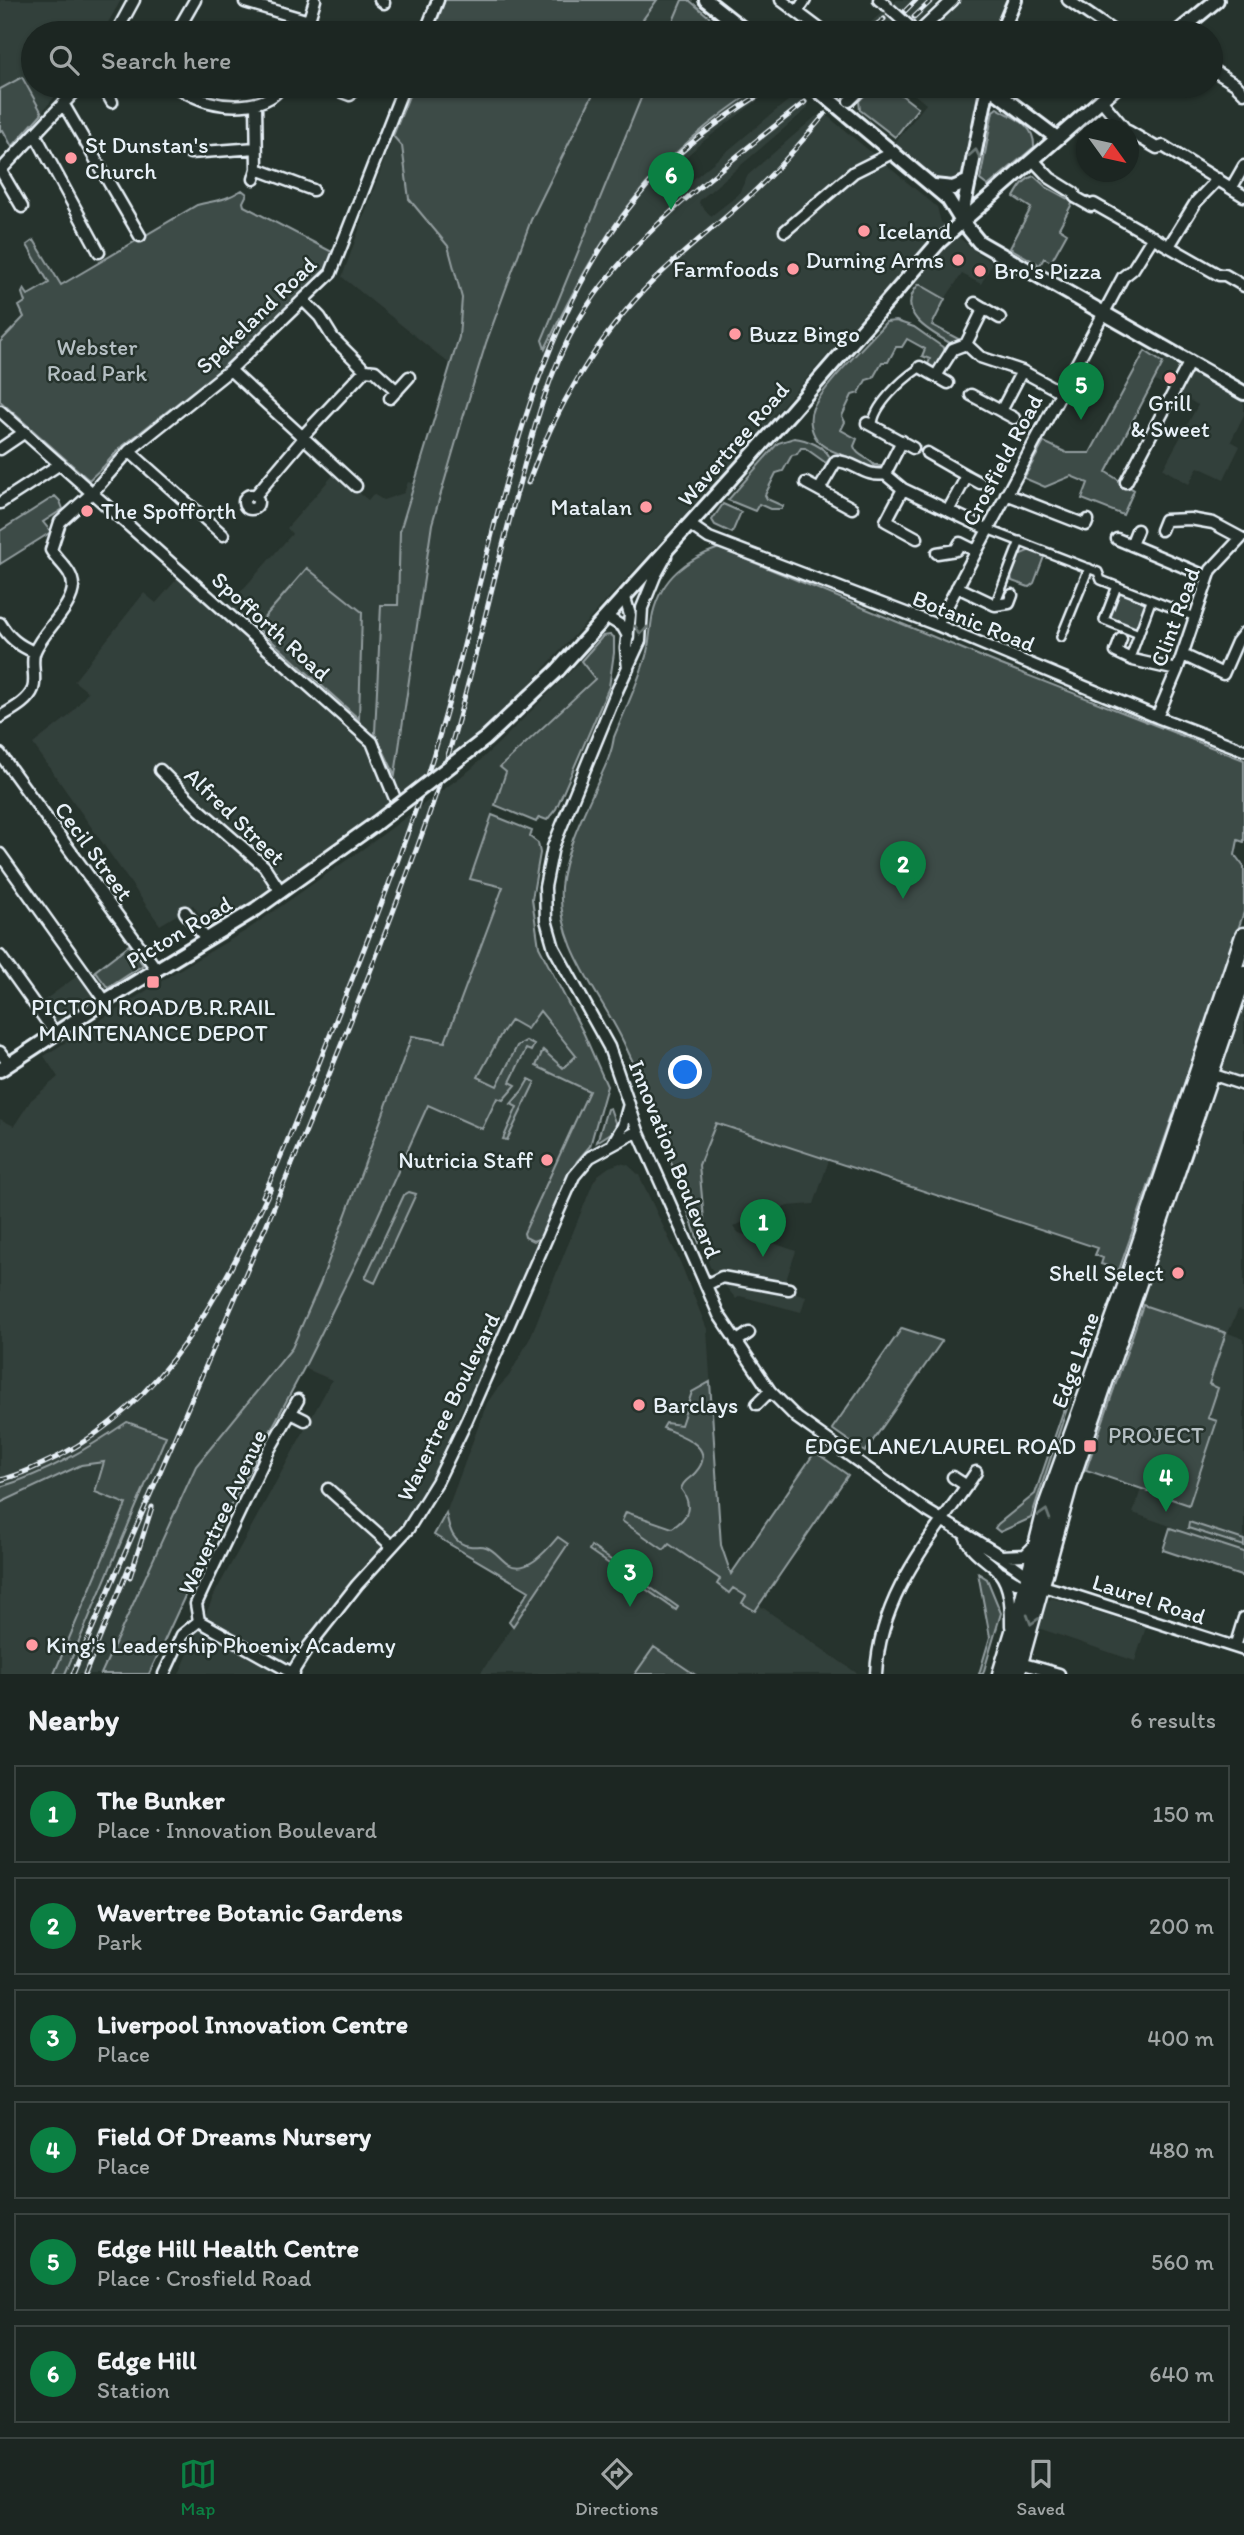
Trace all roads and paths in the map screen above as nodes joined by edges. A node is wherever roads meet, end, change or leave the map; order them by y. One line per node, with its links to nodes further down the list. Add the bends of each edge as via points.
1 (134, 0): 15 (street)
2 (195, 0): 16 (street)
3 (315, 0): 17 (street)
4 (438, 0): 18 (street)
5 (706, 0): 19 (main road)
6 (781, 0): 14 (street)
7 (805, 0): 14 (street)
8 (953, 0): 22 (street)
9 (1015, 0): 23 (main road)
10 (1068, 0): 24 (street)
11 (1217, 0): 25 (main road)
12 (245, 2): 17 (street)
13 (886, 5): 21 (street, bridge)
14 (797, 12): 20 (street)
15 (123, 21)
16 (183, 21)
17 (309, 21)
18 (430, 21)
19 (733, 21)
20 (809, 21)
21 (903, 21)
22 (928, 21)
23 (1006, 21)
24 (1099, 21)
25 (1192, 21)
26 (1223, 76): 27 (street)
27 (1244, 93)
28 (69, 98): 42 (street)
29 (110, 98): 40 (street)
30 (200, 98): 41 (street, via 211,103)
31 (271, 98): 41 (street)
32 (399, 98): 69 (street, Spekeland Road, via 336,264)
33 (828, 98): 48 (main road)
34 (852, 98): 39 (street)
35 (986, 98): 56 (main road, one-way to 35)
36 (1004, 98): 46 (main road)
37 (1103, 98): 38 (main road, Wavertree Road)
38 (1101, 100): 43 (street); 46 (main road, Wavertree Road)
39 (849, 101)
40 (112, 102)
41 (256, 103): 47 (street)
42 (64, 104): 44 (street); 64 (street)
43 (1118, 119)
44 (35, 134): 53 (street); 67 (street)
45 (1139, 137): 54 (street)
46 (1057, 138): 50 (main road, Wavertree Road)
47 (256, 148): 49 (street); 52 (street)
48 (894, 152): 57 (main road); 63 (street, via 854,172)
49 (190, 153)
50 (1033, 160): 62 (main road, Wavertree Road); 65 (street, via 1076,197)
51 (1244, 166): 58 (street)
52 (257, 169): 55 (street); 59 (street)
53 (0, 171): 61 (street)
54 (1218, 179): 58 (street); 66 (street, via 1196,202)
55 (254, 180)
56 (970, 181): 57 (main road, via 953,188); 62 (main road)
57 (934, 186): 62 (main road)
58 (1231, 187): 60 (street)
59 (313, 190)
60 (1244, 196)
61 (22, 207)
62 (961, 220): 70 (main road, via 979,242); 113 (main road, Wavertree Road)
63 (785, 231)
64 (140, 236)
65 (1153, 237): 66 (street); 70 (street, Crosfield Road)
66 (1169, 246): 68 (street)
67 (99, 252)
68 (1244, 286)
69 (303, 300): 75 (street, Spekeland Road); 76 (street)
70 (1103, 313): 73 (main road); 81 (street, Crosfield Road)
71 (1000, 318): 72 (street, via 979,306)
72 (966, 344): 77 (street, via 980,357); 78 (street, via 955,348)
73 (1190, 361): 82 (main road); 98 (street)
74 (920, 367): 78 (street); 87 (street, via 881,404)
75 (230, 370): 89 (street); 93 (street, Spekeland Road)
76 (365, 370): 79 (street, via 374,371 393,395); 89 (street)
77 (1022, 370): 81 (street); 85 (street)
78 (936, 376): 80 (street)
79 (408, 377)
80 (948, 383)
81 (1061, 391): 105 (street, Crosfield Road)
82 (1244, 393)
83 (971, 395): 85 (street)
84 (0, 411): 88 (street, Spofforth Road)
85 (1001, 411): 86 (street)
86 (1014, 418)
87 (870, 425): 90 (street)
88 (24, 432): 92 (street); 95 (street, Spofforth Road)
89 (303, 438): 101 (street); 106 (street)
90 (902, 441): 91 (street); 96 (street)
91 (913, 447)
92 (0, 449)
93 (129, 451): 104 (street, Spekeland Road); 117 (street)
94 (927, 453): 97 (street)
95 (60, 464): 104 (street, Spofforth Road); 107 (street)
96 (885, 474): 102 (street, via 872,475 836,461); 103 (street)
97 (967, 476): 100 (street); 109 (street)
98 (1126, 482)
99 (806, 483): 102 (street)
100 (980, 483)
101 (356, 486)
102 (819, 489): 108 (street)
103 (904, 489): 109 (street); 112 (street)
104 (92, 493): 144 (street, Spekeland Road, via 60,522 54,536 51,550 68,570 71,596); 154 (street, Spofforth Road, via 372,742)
105 (1006, 494): 111 (street, via 1086,525); 114 (street, Crosfield Road)
106 (255, 496)
107 (0, 502)
108 (852, 508)
109 (948, 509): 114 (street)
110 (874, 515): 112 (street)
111 (1088, 520)
112 (886, 521): 118 (street)
113 (690, 525): 123 (main road, Wavertree Road); 138 (street, Botanic Road, via 709,538)
114 (987, 529): 121 (street); 124 (street, Crosfield Road)
115 (1137, 530): 122 (street)
116 (1161, 530): 119 (street, via 1165,520 1190,519 1219,525)
117 (223, 535)
118 (917, 538)
119 (1242, 538): 127 (street, Clint Road, via 1214,564)
120 (1117, 539): 122 (street)
121 (1020, 541): 126 (street); 133 (street)
122 (1130, 545): 127 (street)
123 (671, 547): 131 (main road, Wavertree Road); 134 (street, Innovation Boulevard)
124 (976, 551): 125 (street, via 960,543 956,550); 129 (street, Crosfield Road)
125 (937, 553)
126 (1089, 568): 128 (street, via 1098,572 1101,580); 142 (street)
127 (1208, 577): 136 (street, Clint Road)
128 (1117, 586): 132 (street); 140 (street, via 1104,620)
129 (957, 587): 133 (street); 138 (street, Crosfield Road)
130 (1012, 595): 133 (street, via 1009,603)
131 (625, 598): 134 (street); 135 (main road, Wavertree Road); 141 (street, Innovation Boulevard, via 630,615)
132 (1152, 601): 136 (street); 140 (street)
133 (995, 605)
134 (642, 608): 147 (street, Innovation Boulevard, one-way to 147, via 640,641)
135 (607, 617): 141 (street, via 624,627); 154 (main road, Wavertree Road, bridge, via 485,739)
136 (1195, 617): 145 (street, Clint Road)
137 (0, 623): 144 (street, via 17,645)
138 (937, 625): 150 (street, Botanic Road)
139 (1244, 633): 145 (street, via 1223,674)
140 (1139, 634): 146 (street)
141 (628, 636): 147 (street, Innovation Boulevard)
142 (1061, 637)
143 (1121, 639): 146 (street, via 1116,652)
144 (34, 652): 149 (street, via 33,688 26,699)
145 (1183, 655): 148 (street, Clint Road)
146 (1130, 658): 148 (street)
147 (628, 669): 170 (street, Innovation Boulevard, via 553,847 545,887 546,920 554,948 609,1047)
148 (1177, 670): 150 (street, Clint Road)
149 (0, 716)
150 (1157, 717): 151 (street, Botanic Road)
151 (1244, 750)
152 (0, 754): 162 (street, Cecil Street)
153 (160, 770): 157 (street, Alfred Street, via 264,866)
154 (398, 806): 155 (main road, Wavertree Road, bridge)
155 (375, 824): 157 (main road, Picton Road)
156 (0, 854): 164 (street)
157 (281, 892): 160 (main road, Picton Road)
158 (185, 912): 160 (street)
159 (1244, 936): 188 (highway, Edge Lane, one-way to 159)
160 (207, 940): 162 (main road, Picton Road)
161 (0, 956): 165 (street)
162 (157, 970): 164 (main road, Picton Road)
163 (1244, 974): 168 (highway, Edge Lane)
164 (105, 1002): 165 (main road, Picton Road)
165 (55, 1033): 167 (main road, Picton Road)
166 (0, 1052): 167 (street)
167 (4, 1067)
168 (1211, 1074): 169 (street); 192 (highway, Edge Lane)
169 (1244, 1085)
170 (629, 1103): 171 (street, Innovation Boulevard); 172 (street)
171 (638, 1131): 172 (street, Wavertree Boulevard); 173 (street, Innovation Boulevard)
172 (612, 1146): 189 (street, Wavertree Boulevard, via 590,1157 574,1176 437,1482)
173 (706, 1285): 174 (street, via 722,1277); 176 (street, Innovation Boulevard)
174 (789, 1289)
175 (749, 1333): 176 (street)
176 (736, 1342): 177 (street, Innovation Boulevard)
177 (770, 1391): 179 (street); 186 (street, Innovation Boulevard, via 825,1439)
178 (298, 1400): 180 (street, Wavertree Avenue)
179 (757, 1404)
180 (291, 1413): 181 (street); 194 (street, Wavertree Avenue, via 196,1604)
181 (305, 1420)
182 (976, 1472): 184 (street)
183 (953, 1477): 184 (street)
184 (967, 1486): 186 (street)
185 (328, 1489): 189 (street)
186 (945, 1517): 187 (street, Innovation Boulevard); 200 (street, via 894,1595)
187 (965, 1535): 190 (street, Innovation Boulevard); 191 (street, via 968,1545)
188 (1037, 1542): 190 (street, via 1025,1555); 192 (highway, Edge Lane)
189 (392, 1546): 198 (street, Wavertree Boulevard, via 357,1584)
190 (1001, 1556): 192 (street, Innovation Boulevard)
191 (1000, 1573): 192 (street); 195 (street, Edge Lane, via 1009,1595)
192 (1033, 1584): 195 (highway, Edge Lane); 196 (street, Laurel Road); 197 (highway, Edge Lane, one-way to 197)
193 (1244, 1618): 196 (street)
194 (199, 1621): 198 (street); 199 (street, Wavertree Avenue, via 182,1635)
195 (1011, 1643): 201 (highway, Edge Lane)
196 (1239, 1648)
197 (1018, 1669): 202 (street)
198 (293, 1673)
199 (164, 1674)
200 (876, 1674)
201 (1001, 1674)
202 (1059, 1674)

